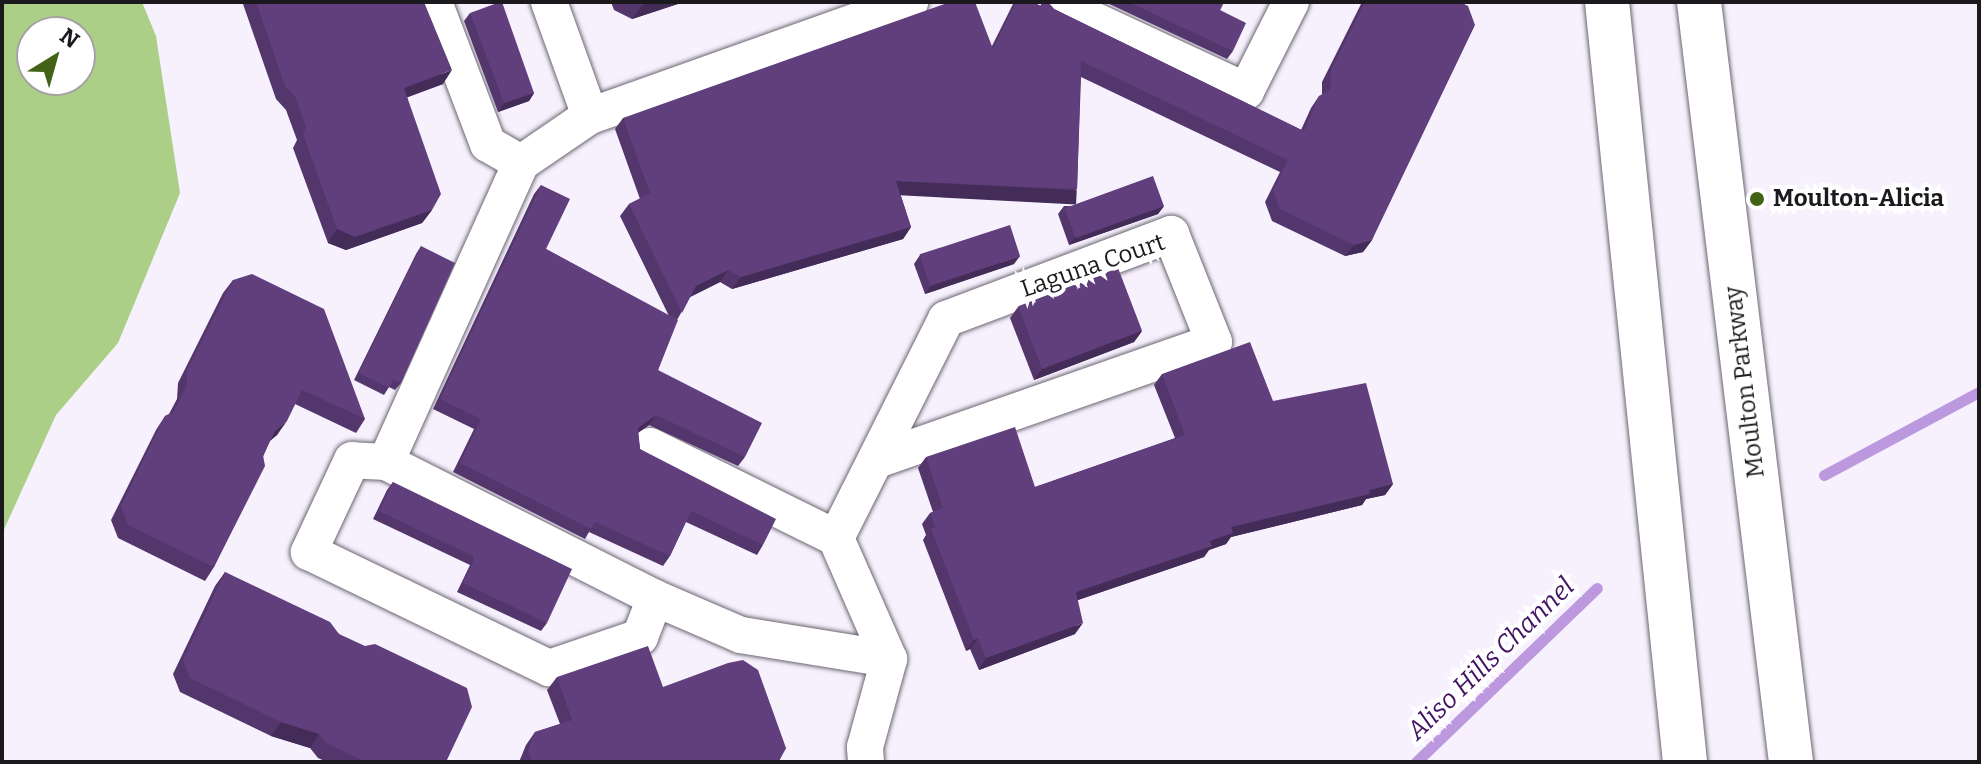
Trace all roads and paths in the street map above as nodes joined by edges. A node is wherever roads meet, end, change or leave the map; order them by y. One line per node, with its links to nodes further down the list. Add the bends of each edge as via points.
1 (434, 2): 9 (street, via 488,144)
2 (549, 2): 8 (street)
3 (910, 2): 8 (street)
4 (1055, 2): 5 (street, via 1246,91)
5 (1291, 2)
6 (1607, 2): 17 (main road)
7 (1699, 2): 18 (main road, Moulton Parkway)
8 (590, 116): 9 (street)
9 (521, 163): 12 (street)
10 (650, 446): 13 (street)
11 (877, 460): 11 (street, Laguna Court, via 1214,342 1171,234 946,319); 13 (street, Laguna Court)
12 (386, 462): 14 (street); 14 (street, via 352,460 309,552 549,668 640,637)
13 (836, 538): 15 (street)
14 (655, 598): 15 (street, via 741,635)
15 (889, 659): 16 (street, via 865,747)
16 (866, 762)
17 (1685, 762)
18 (1791, 762)

